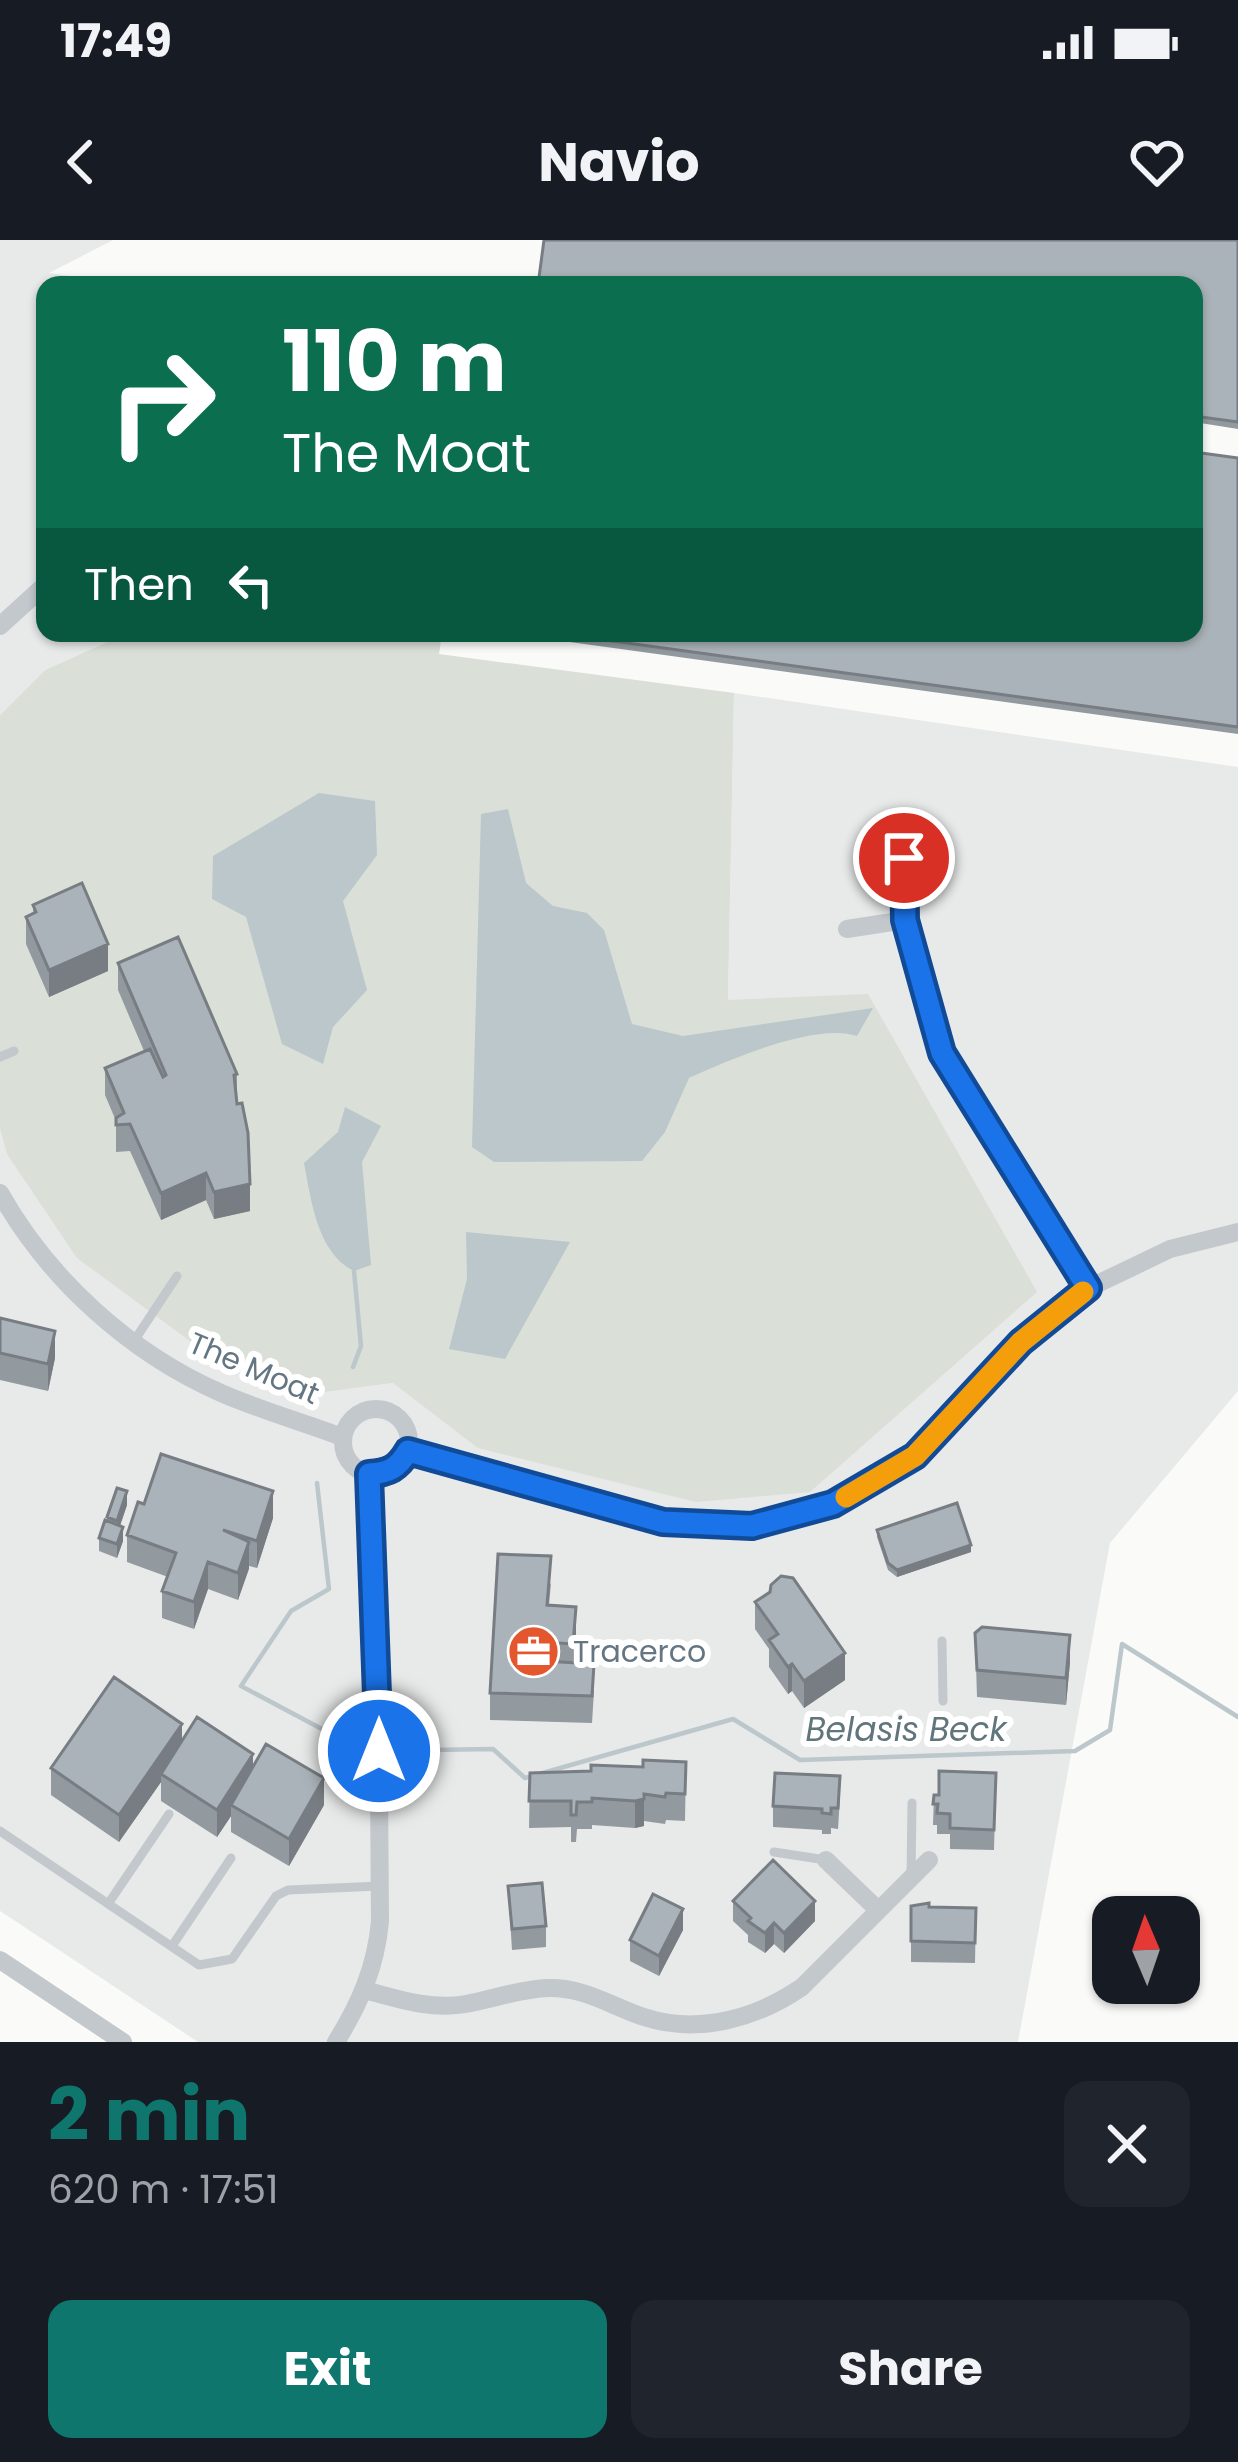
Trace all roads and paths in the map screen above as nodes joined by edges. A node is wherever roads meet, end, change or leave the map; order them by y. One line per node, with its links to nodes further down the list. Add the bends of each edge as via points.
1 (36, 593): 2 (street)
2 (0, 626)
3 (904, 858): 4 (street)
4 (905, 920): 5 (street); 11 (street, via 942,1053)
5 (847, 929)
6 (14, 1052): 7 (lane)
7 (0, 1057)
8 (0, 1193): 12 (street, The Moat, via 66,1282)
9 (1238, 1232): 11 (street, via 1170,1250)
10 (177, 1276): 12 (lane)
11 (1088, 1288): 14 (street, via 1021,1342 915,1456 833,1504 752,1526 663,1522)
12 (134, 1341): 13 (street, The Moat, via 221,1393)
13 (342, 1437): 14 (street, The Moat, via 364,1410 383,1408 399,1417); 15 (street, The Moat, via 344,1454)
14 (408, 1451): 15 (street, via 386,1474)
15 (369, 1474): 26 (street)
16 (942, 1641): 17 (lane)
17 (943, 1701)
18 (912, 1803): 25 (lane)
19 (169, 1814): 27 (lane)
20 (0, 1831): 27 (lane)
21 (774, 1852): 23 (lane)
22 (231, 1858): 29 (lane)
23 (826, 1860): 28 (street)
24 (928, 1860): 25 (street)
25 (911, 1877): 28 (street)
26 (380, 1886): 29 (lane, via 287,1890 232,1959 199,1965); 31 (street, via 377,1952)
27 (108, 1904): 29 (lane)
28 (877, 1909): 31 (street, via 802,1987 758,2012 710,2024 644,2017 573,1989 432,2006)
29 (172, 1946)
30 (0, 1960): 32 (street)
31 (365, 1990): 33 (street)
32 (122, 2042)
33 (336, 2042)

